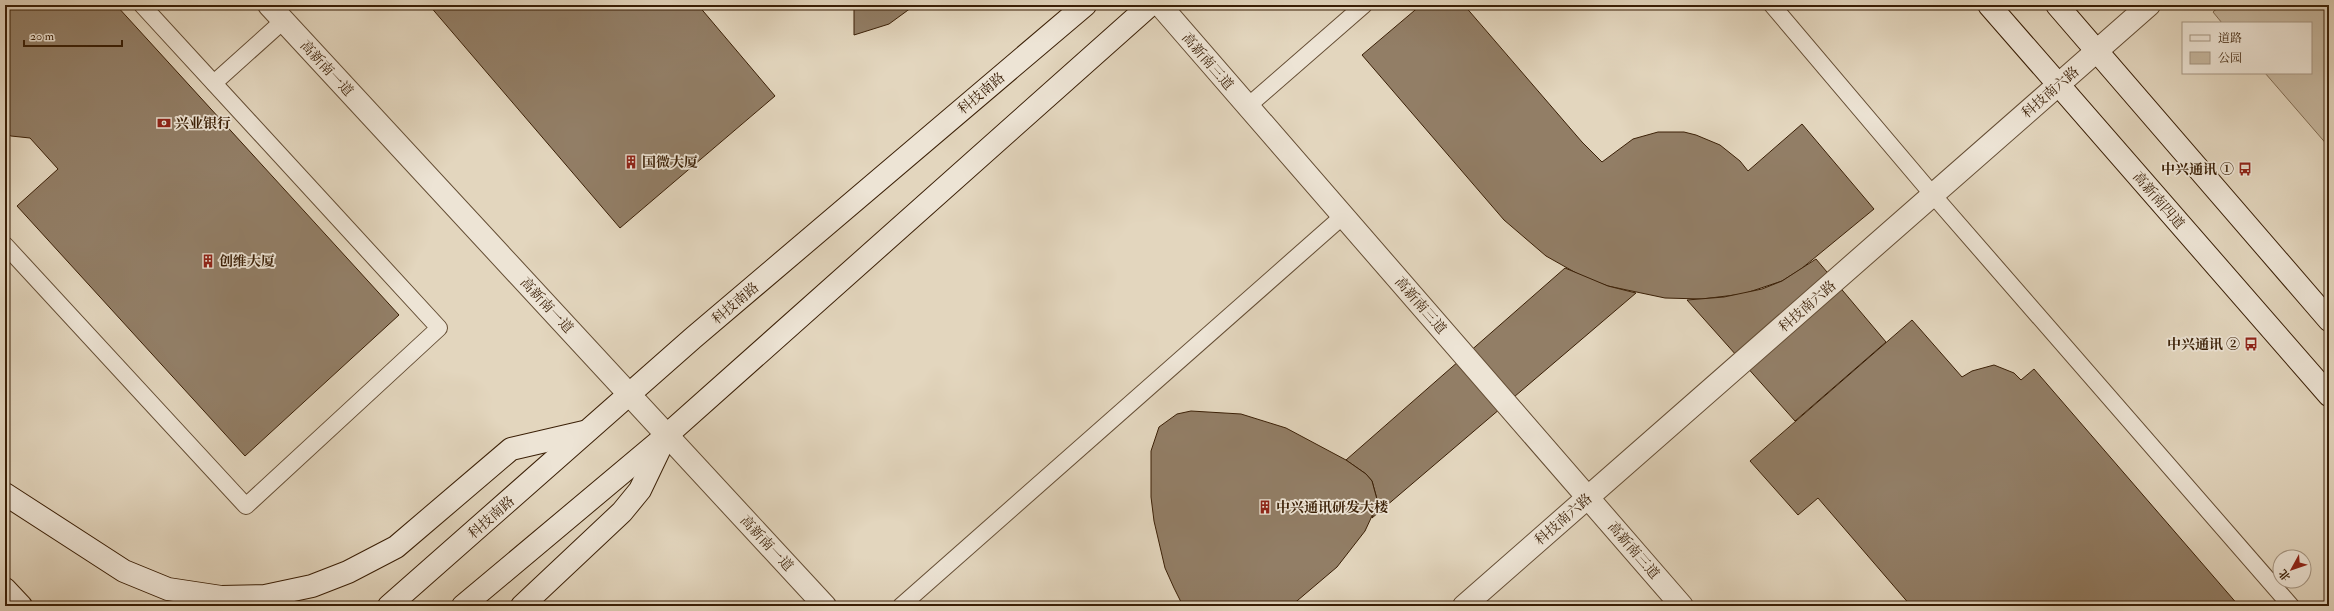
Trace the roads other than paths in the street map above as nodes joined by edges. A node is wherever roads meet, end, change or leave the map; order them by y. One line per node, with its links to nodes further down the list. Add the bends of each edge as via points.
1 (142, 5): 13 (lane)
2 (269, 5): 11 (main road, 高新南一道)
3 (1084, 5): 20 (main road, 科技南路)
4 (1150, 5): 23 (main road)
5 (1160, 5): 15 (main road, 高新南三道)
6 (1364, 5): 15 (lane)
7 (1772, 5): 16 (lane)
8 (1988, 5): 14 (main road, 高新南四道)
9 (2057, 5): 12 (main road)
10 (2149, 5): 12 (main road, 科技南六路)
11 (283, 21): 13 (lane); 20 (main road, 高新南一道)
12 (2097, 51): 14 (main road, 科技南六路); 19 (main road)
13 (214, 83): 18 (lane, via 439,328 246,506)
14 (2058, 85): 16 (main road, 科技南六路); 21 (main road, 高新南四道)
15 (1248, 106): 17 (main road, 高新南三道)
16 (1933, 195): 25 (main road, 科技南六路); 35 (lane)
17 (1343, 216): 25 (main road, 高新南三道); 32 (lane)
18 (5, 245)
19 (2329, 320)
20 (630, 394): 22 (main road, 科技南路); 23 (main road, 高新南一道)
21 (2329, 395)
22 (588, 432): 24 (main road, via 511,449 396,547 348,572 312,586 265,596 221,597 168,588 124,571 58,531); 28 (main road, 科技南路)
23 (667, 435): 29 (main road); 30 (main road, via 640,490 622,512); 31 (main road, 高新南一道)
24 (5, 494)
25 (1588, 498): 33 (main road, 科技南六路); 34 (main road, 高新南三道)
26 (5, 589): 27 (main road)
27 (21, 606)
28 (389, 606)
29 (463, 606)
30 (522, 606)
31 (826, 606)
32 (901, 606)
33 (1464, 606)
34 (1682, 606)
35 (2291, 606)

